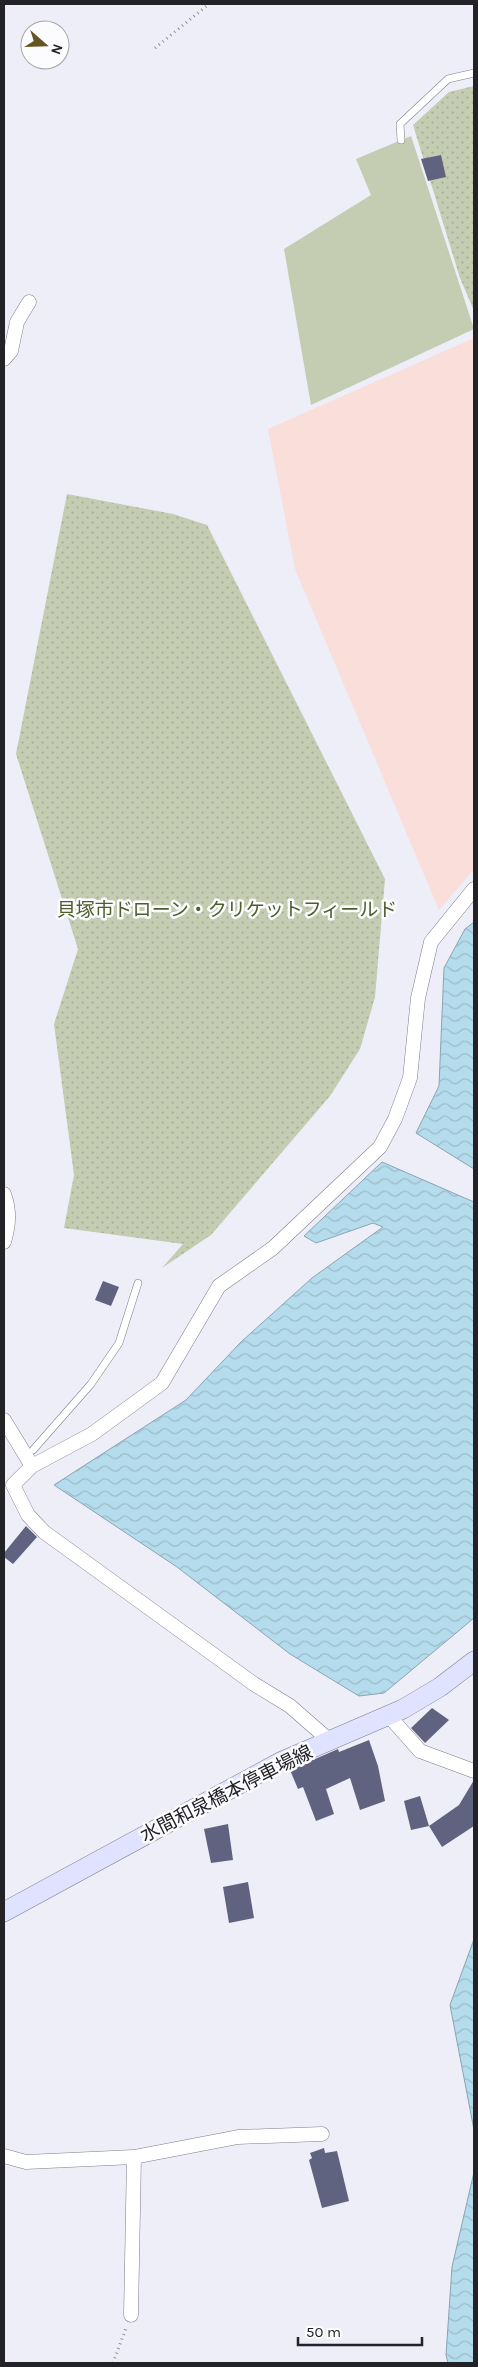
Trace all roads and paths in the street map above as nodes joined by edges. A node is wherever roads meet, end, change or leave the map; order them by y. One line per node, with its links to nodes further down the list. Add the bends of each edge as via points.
1 (209, 4): 2 (path)
2 (155, 48)
3 (474, 73): 4 (lane, via 448,79 400,124)
4 (401, 140)
5 (30, 302): 6 (street, via 17,322 10,350)
6 (4, 358)
7 (474, 889): 13 (street, via 431,942 418,998 410,1078 395,1119 380,1147 273,1248 220,1286 162,1383 92,1434)
8 (4, 1194): 9 (street, via 8,1206)
9 (4, 1242)
10 (138, 1282): 12 (lane, via 119,1343 91,1384)
11 (4, 1420): 13 (street)
12 (33, 1450)
13 (32, 1466): 16 (street, via 12,1485 28,1515 44,1532 254,1684 290,1706)
14 (474, 1661): 15 (main road, 水間和泉橋本停車場線, via 420,1700)
15 (389, 1716): 16 (main road, 水間和泉橋本停車場線); 17 (street, via 420,1750)
16 (330, 1741): 18 (main road, 水間和泉橋本停車場線, via 280,1762)
17 (474, 1771)
18 (4, 1912)
19 (322, 2134): 21 (street, via 238,2138)
20 (4, 2156): 21 (street, via 26,2162)
21 (134, 2156): 22 (street)
22 (131, 2315): 23 (path)
23 (113, 2363)

